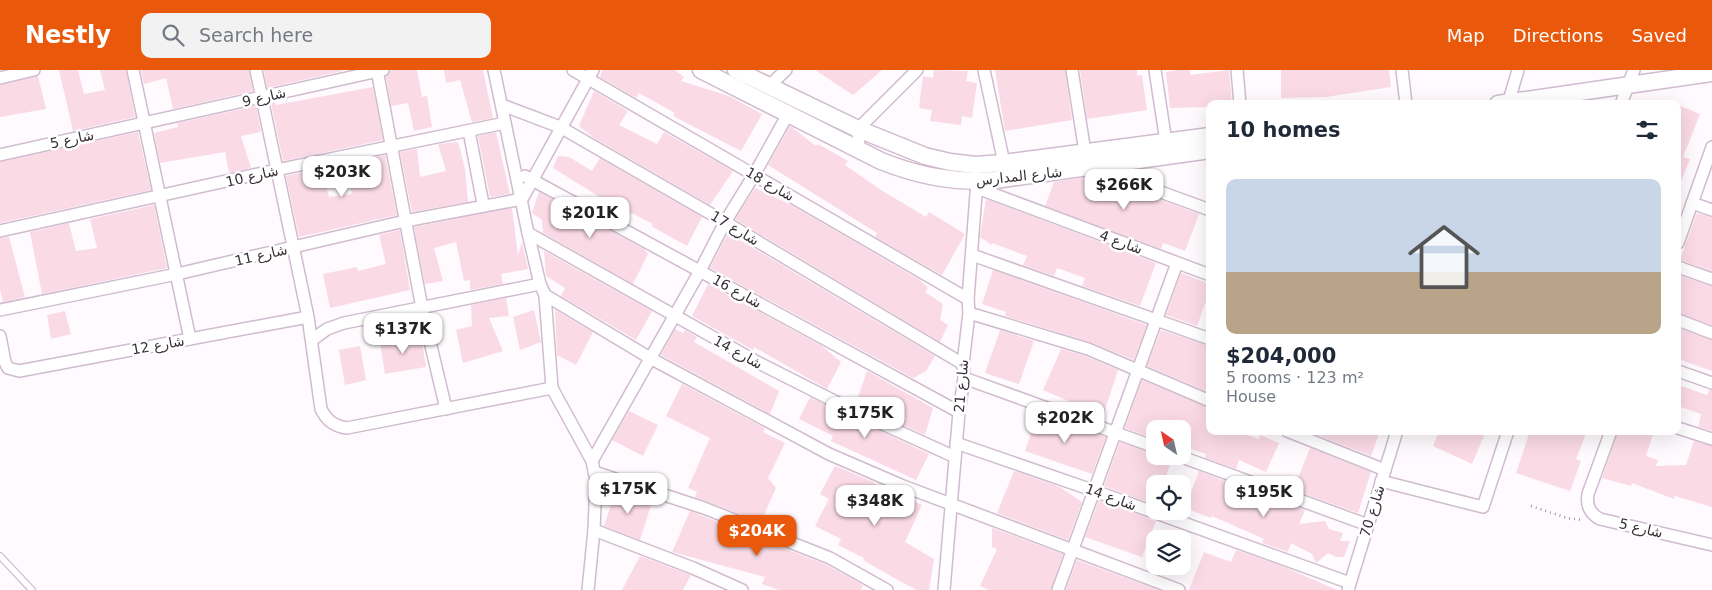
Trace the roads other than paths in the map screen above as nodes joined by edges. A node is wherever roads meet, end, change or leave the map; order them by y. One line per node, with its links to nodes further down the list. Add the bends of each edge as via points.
1 (34, 70): 20 (street)
2 (133, 70): 31 (street)
3 (256, 70): 22 (street)
4 (379, 70): 22 (street, شارع 9); 38 (street)
5 (494, 70): 28 (street)
6 (573, 70): 18 (street, شارع 18)
7 (701, 70): 29 (street, شارع المدارس)
8 (736, 70): 21 (street, شارع المدارس)
9 (786, 70): 21 (street)
10 (917, 70): 33 (street)
11 (984, 70): 43 (street)
12 (1072, 70): 42 (street)
13 (1155, 70): 36 (street)
14 (1237, 70): 23 (street)
15 (1402, 70): 24 (street)
16 (1518, 70): 25 (street)
17 (1712, 73): 19 (street)
18 (590, 74): 32 (street); 46 (street, شارع 18)
19 (1631, 77): 26 (street); 27 (street)
20 (0, 78)
21 (770, 85): 33 (street, شارع المدارس)
22 (262, 98): 31 (street, شارع 9); 44 (street)
23 (1240, 100)
24 (1406, 100)
25 (1506, 100)
26 (1520, 100)
27 (1622, 100)
28 (502, 104): 30 (street); 32 (street, شارع 17)
29 (788, 114): 39 (street, شارع المدارس); 46 (street)
30 (505, 123): 34 (street, شارع 10); 45 (street)
31 (145, 124): 41 (street, شارع 5); 49 (street)
32 (560, 127): 47 (street); 56 (street, شارع 17)
33 (858, 129): 39 (street); 43 (street, شارع المدارس, via 917,154 950,162 975,165)
34 (469, 131): 38 (street, شارع 10); 52 (street)
35 (1206, 137): 36 (street, شارع المدارس)
36 (1166, 142): 42 (street, شارع المدارس)
37 (1712, 147): 51 (street)
38 (392, 148): 44 (street, شارع 10); 55 (street)
39 (859, 150): 48 (street, شارع المدارس, via 908,172)
40 (1206, 150): 42 (street, شارع المدارس)
41 (0, 155)
42 (1088, 160): 43 (street, شارع المدارس); 48 (street, شارع المدارس); 53 (street)
43 (1004, 163)
44 (276, 170): 49 (street, شارع 10); 60 (street)
45 (515, 170): 47 (street, شارع 16); 50 (street)
46 (754, 175): 56 (street); 70 (street, شارع 18)
47 (532, 179): 50 (street); 64 (street, شارع 16)
48 (977, 185): 61 (street, شارع 21); 62 (street, شارع 4)
49 (161, 196): 57 (street, شارع 10); 65 (street)
50 (522, 198): 52 (street, شارع 11); 58 (street)
51 (1692, 203): 54 (street); 59 (street)
52 (483, 204): 55 (street, شارع 11)
53 (1206, 208)
54 (1712, 210)
55 (405, 221): 60 (street, شارع 11); 71 (street)
56 (725, 222): 64 (street); 84 (street, شارع 17)
57 (0, 231)
58 (528, 233): 68 (street); 74 (street, شارع 14)
59 (1681, 234)
60 (294, 247): 65 (street, شارع 11); 75 (street)
61 (972, 255): 70 (street, شارع 21); 76 (street)
62 (1177, 263): 66 (street, شارع 4); 76 (street)
63 (1681, 268): 67 (street)
64 (700, 271): 74 (street); 92 (street, شارع 16)
65 (177, 274): 72 (street, شارع 11); 81 (street)
66 (1206, 274)
67 (1712, 279)
68 (540, 284): 69 (street); 71 (street)
69 (545, 295): 83 (street); 89 (street)
70 (968, 299): 73 (street, شارع 21)
71 (422, 308): 82 (street, via 344,324 327,329); 91 (street)
72 (0, 310)
73 (969, 313): 84 (street, شارع 21); 85 (street, via 1088,349)
74 (674, 315): 83 (street); 102 (street, شارع 14, via 767,368)
75 (308, 317): 81 (street, شارع 12); 82 (street)
76 (1156, 320): 80 (street); 85 (street)
77 (1681, 321): 78 (street)
78 (1712, 332)
79 (0, 336): 81 (street, شارع 12, via 8,368 19,371)
80 (1206, 338)
81 (190, 339)
82 (312, 340): 91 (street, via 322,410 331,423 347,428)
83 (650, 358): 104 (street); 107 (street, via 829,454)
84 (963, 364): 87 (street, شارع 21)
85 (1136, 371): 90 (street); 94 (street)
86 (1681, 372): 88 (street)
87 (964, 378): 92 (street, شارع 21); 94 (street)
88 (1712, 383)
89 (552, 388): 91 (street); 104 (street)
90 (1206, 400)
91 (446, 409)
92 (959, 412): 100 (street, شارع 21)
93 (1681, 429): 99 (street)
94 (1114, 433): 101 (street); 106 (street)
95 (1296, 435): 105 (street)
96 (1396, 435): 105 (street, شارع 70)
97 (1507, 435): 105 (street, via 1483,507)
98 (1610, 435): 110 (street, شارع 5, via 1588,494 1587,504 1596,517)
99 (1712, 439)
100 (956, 443): 102 (street, شارع 21); 106 (street, شارع 14)
101 (1146, 445)
102 (955, 458): 107 (street, شارع 21)
103 (1191, 460): 108 (street)
104 (593, 467): 109 (street, via 596,480); 117 (street, via 830,558)
105 (1383, 476): 108 (street, شارع 70)
106 (1096, 491): 111 (street); 113 (street, شارع 14)
107 (951, 504): 111 (street); 118 (street, شارع 21)
108 (1368, 525): 113 (street, شارع 70)
109 (594, 530): 115 (street); 116 (street)
110 (1712, 545)
111 (1072, 551): 119 (street); 120 (street)
112 (0, 556): 114 (lane)
113 (1349, 587)
114 (32, 590)
115 (588, 590)
116 (742, 590)
117 (887, 590)
118 (944, 590)
119 (1058, 590)
120 (1179, 590)

